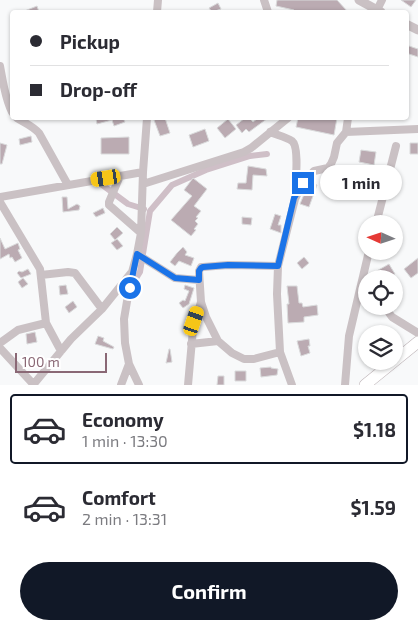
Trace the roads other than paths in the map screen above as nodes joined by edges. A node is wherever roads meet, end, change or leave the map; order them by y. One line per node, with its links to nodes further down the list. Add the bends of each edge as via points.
1 (359, 0): 2 (street)
2 (375, 10)
3 (0, 66): 4 (street)
4 (10, 105)
5 (21, 120): 10 (street)
6 (34, 120): 10 (street)
7 (147, 120): 15 (street)
8 (285, 120): 12 (street)
9 (348, 120): 13 (street)
10 (33, 126): 18 (street)
11 (418, 129): 13 (street)
12 (270, 132): 17 (street, via 244,152); 20 (street, via 292,141 296,146)
13 (346, 132): 20 (street, via 337,143 328,168 314,172)
14 (396, 146): 22 (street)
15 (143, 172): 16 (street); 17 (street)
16 (120, 176): 18 (street); 23 (street, via 109,205)
17 (143, 184): 23 (street)
18 (68, 185): 19 (street)
19 (0, 197)
20 (294, 198): 25 (street)
21 (0, 202): 27 (street)
22 (378, 215)
23 (141, 233): 24 (street)
24 (137, 254): 26 (street); 28 (street, via 175,278)
25 (278, 266): 28 (street, via 203,267 199,271); 41 (street, via 276,294)
26 (132, 272): 31 (street); 42 (street, via 124,319)
27 (41, 275): 31 (street, via 75,273); 33 (street)
28 (199, 280): 30 (street)
29 (358, 300): 48 (street, via 349,336)
30 (201, 302): 35 (street); 38 (street)
31 (102, 309): 40 (street)
32 (391, 315): 34 (street)
33 (46, 323): 37 (street, via 18,330); 40 (street)
34 (418, 333)
35 (218, 340): 38 (street); 41 (street, via 244,359)
36 (418, 342): 49 (main road)
37 (0, 343)
38 (190, 344): 46 (street)
39 (0, 348): 43 (street)
40 (61, 351): 43 (street)
41 (280, 352): 47 (street)
42 (129, 364): 44 (street); 45 (street)
43 (33, 385)
44 (121, 385)
45 (139, 385)
46 (188, 385)
47 (292, 385)
48 (345, 385)
49 (365, 385)

